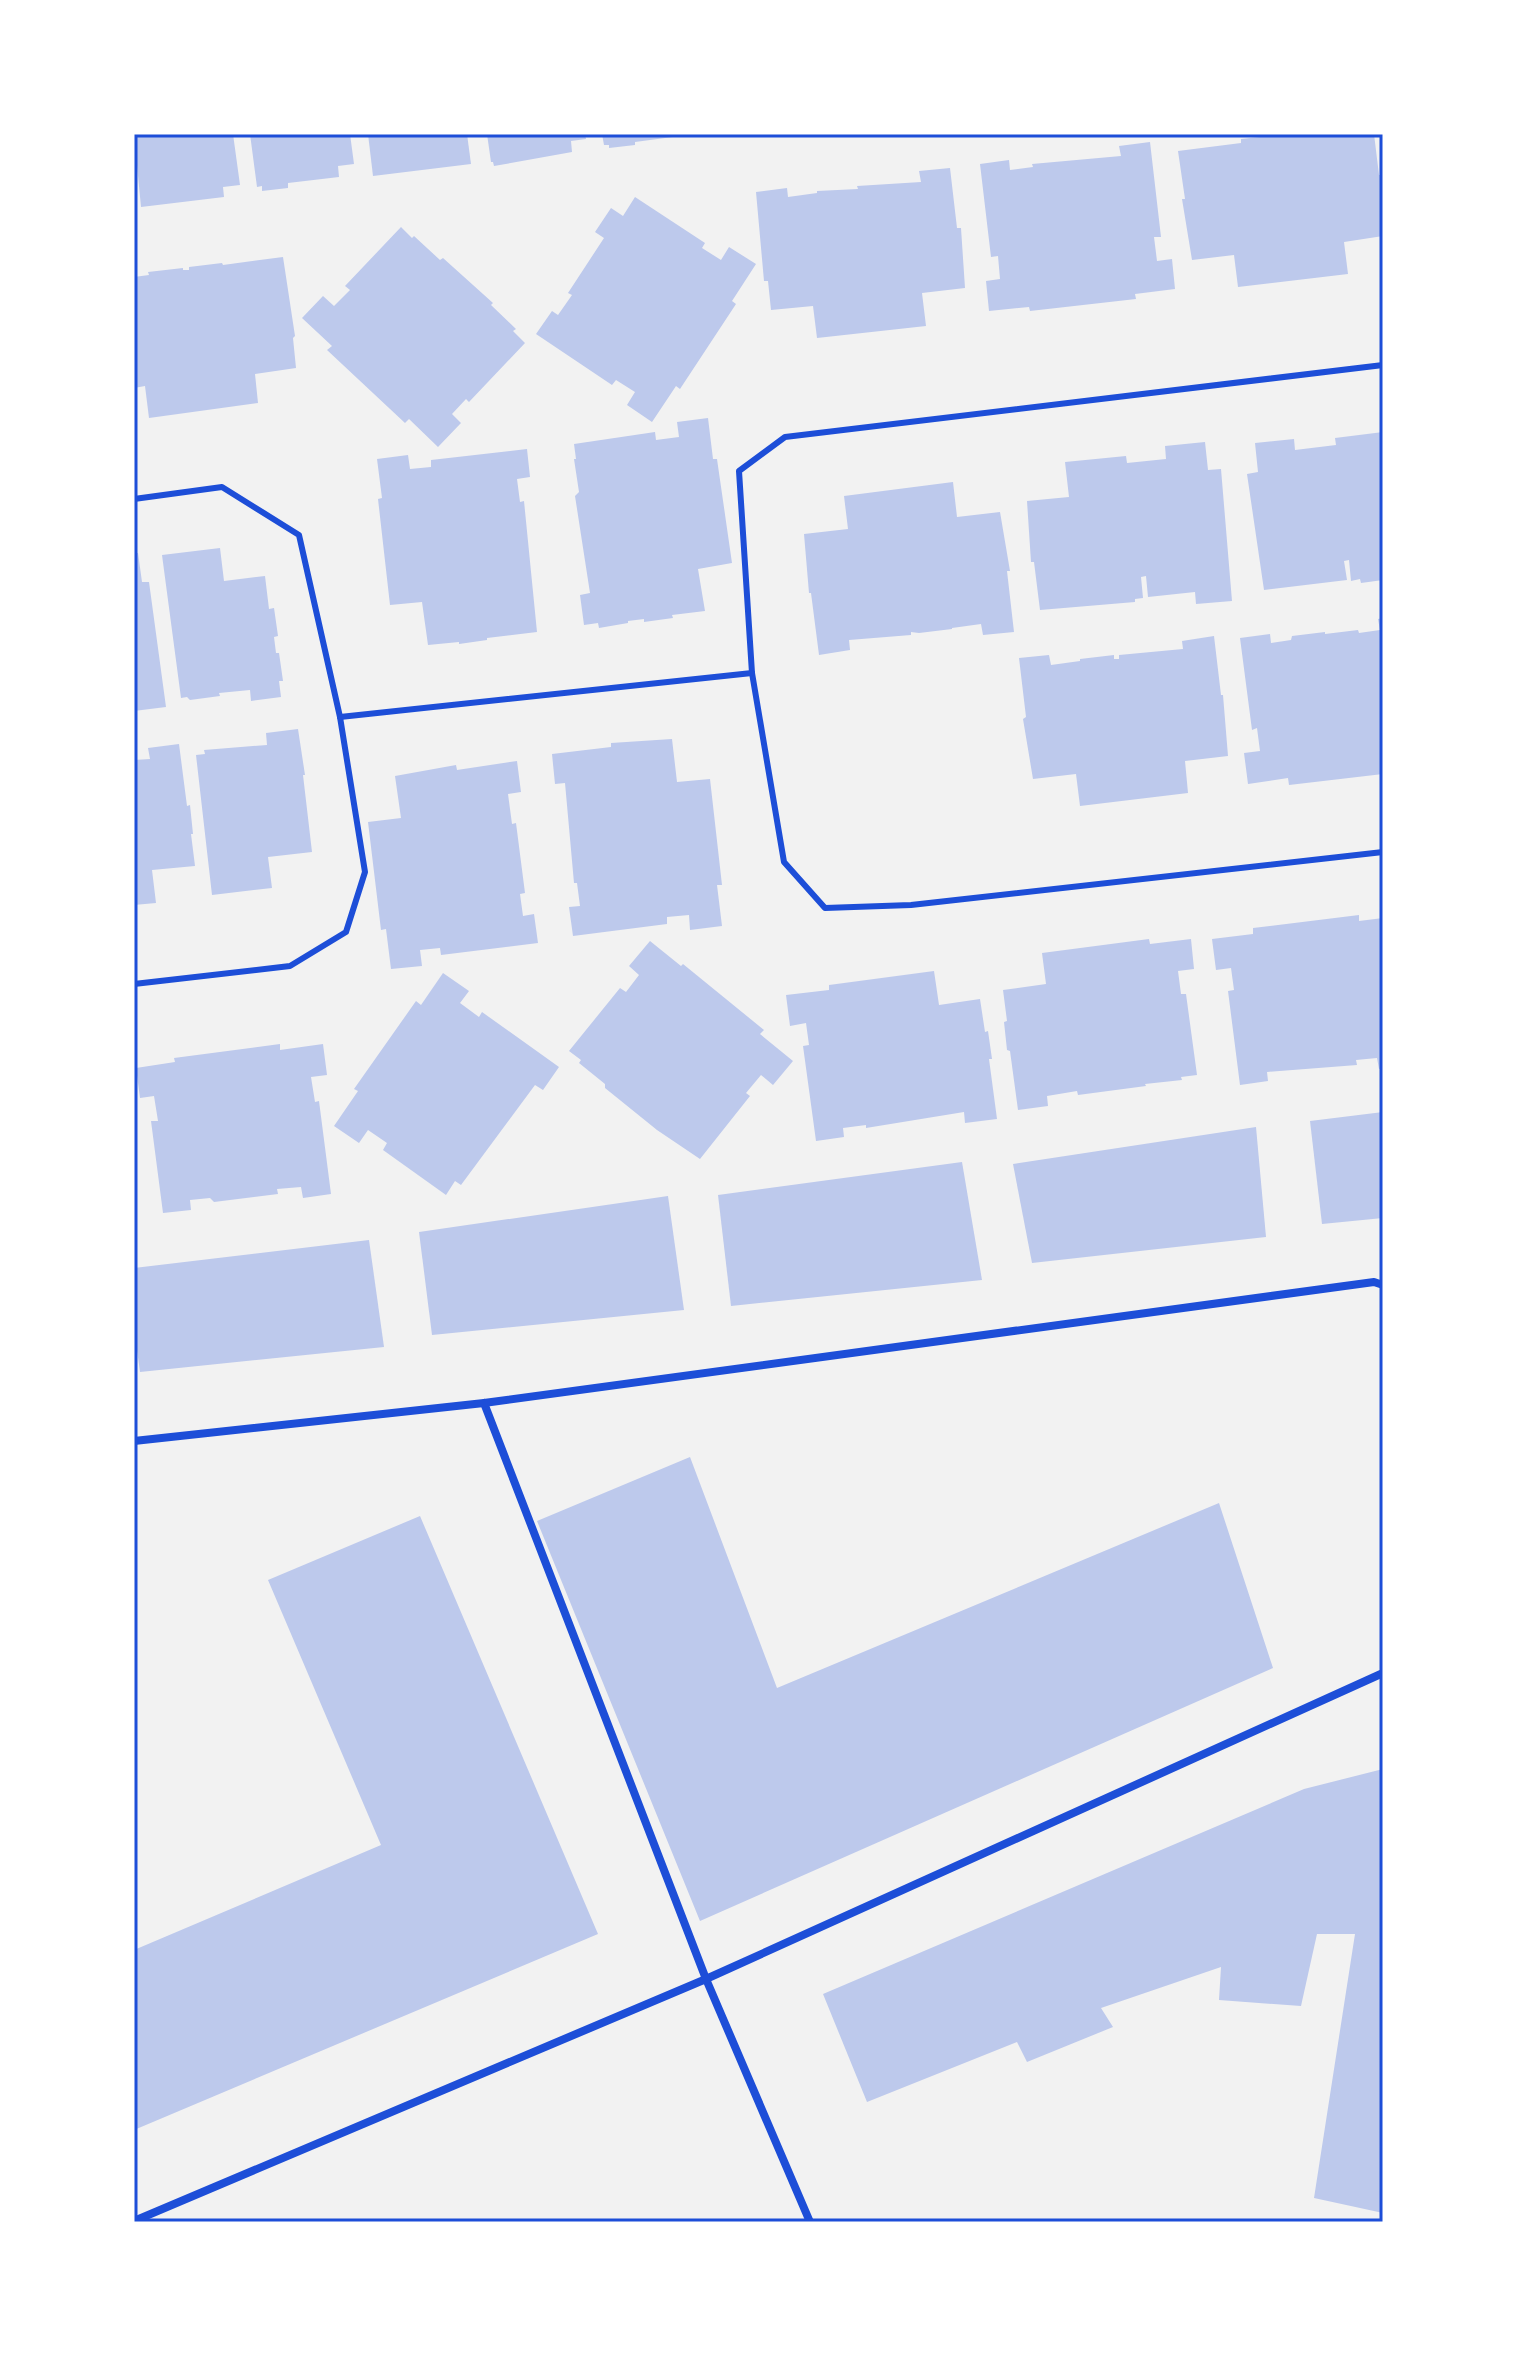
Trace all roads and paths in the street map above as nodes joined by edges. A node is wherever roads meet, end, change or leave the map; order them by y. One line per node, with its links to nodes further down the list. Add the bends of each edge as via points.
1 (1383, 365): 3 (lane, via 785,437 739,471)
2 (134, 499): 4 (lane, via 222,487 299,535)
3 (752, 673): 4 (lane); 5 (lane, via 784,862 825,908 911,905)
4 (340, 717): 6 (lane, via 365,872 346,932 290,966)
5 (1383, 852)
6 (134, 984)
7 (1383, 1285): 8 (street, via 1374,1282)
8 (484, 1403): 9 (street); 11 (street)
9 (134, 1441)
10 (1383, 1673): 11 (street)
11 (706, 1979): 12 (street); 13 (street)
12 (134, 2221)
13 (810, 2222)

